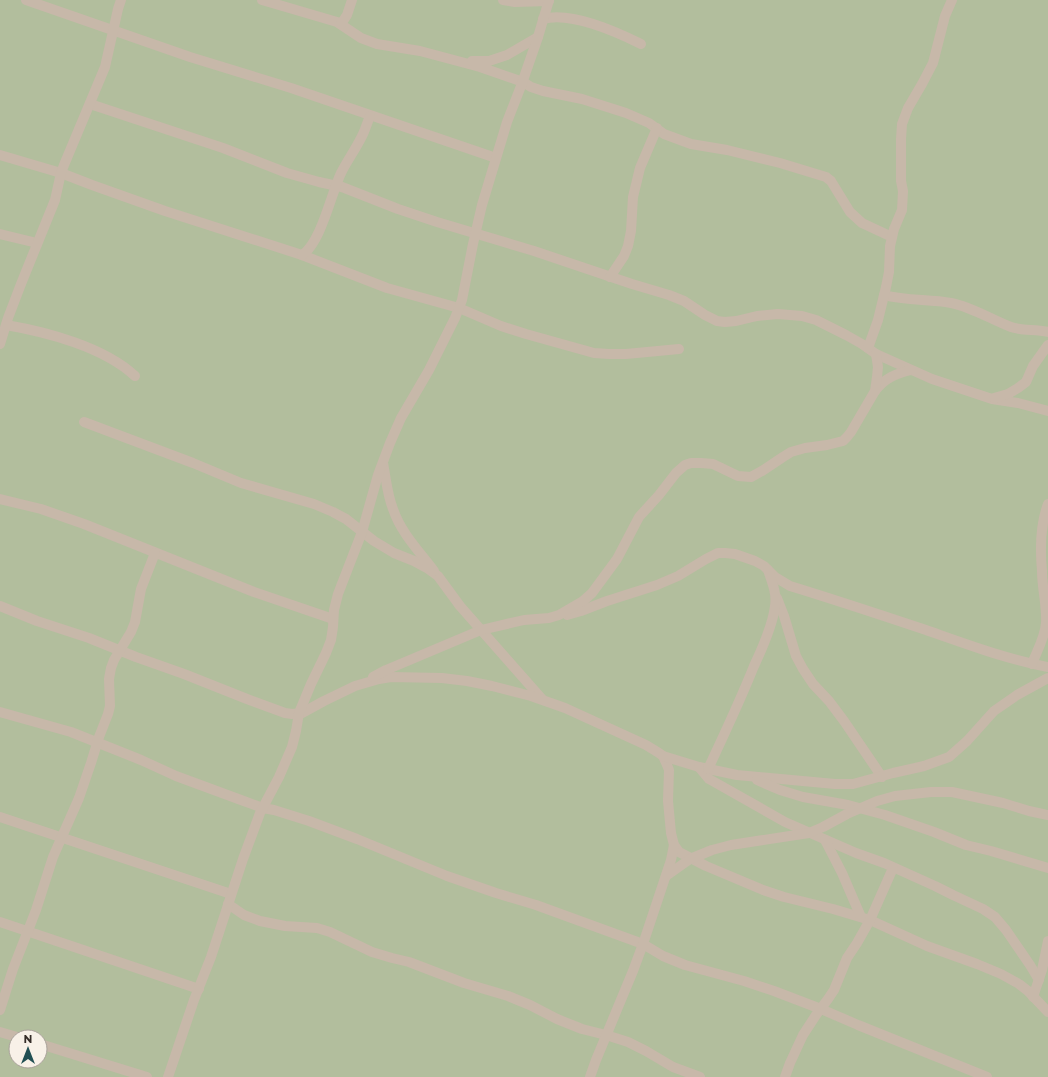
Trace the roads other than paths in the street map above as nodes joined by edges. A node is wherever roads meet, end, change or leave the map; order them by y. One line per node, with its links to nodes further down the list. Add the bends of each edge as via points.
1 (26, 0): 10 (street)
2 (121, 0): 10 (street)
3 (262, 0): 9 (street)
4 (352, 0): 9 (street)
5 (503, 0): 7 (street)
6 (952, 0): 24 (street, via 933,62 902,124 902,210)
7 (549, 1): 8 (street)
8 (544, 19): 11 (street); 12 (street, via 558,17 581,21)
9 (341, 24): 13 (street, via 361,38 377,44 410,48)
10 (114, 30): 15 (street, via 105,66); 16 (street)
11 (538, 37): 13 (street, via 507,55 489,61); 14 (street)
12 (641, 44)
13 (458, 61): 14 (street, via 480,66)
14 (523, 82): 17 (street, via 543,91 582,99 626,113); 19 (street)
15 (90, 104): 20 (street); 21 (street, via 287,172)
16 (370, 116): 19 (street); 21 (street)
17 (657, 128): 24 (street, via 664,134 691,144 796,167 826,178 831,181 850,212 862,223); 27 (street, via 640,168 633,197 628,246)
18 (3, 158): 20 (street)
19 (496, 158): 23 (street)
20 (61, 173): 25 (street, via 55,200); 26 (street, via 165,211)
21 (336, 186): 23 (street); 26 (street, via 315,240)
22 (0, 234): 25 (street)
23 (475, 234): 27 (street); 29 (street)
24 (892, 237): 28 (street)
25 (37, 243): 30 (street)
26 (302, 255): 29 (street, via 387,288)
27 (610, 277): 35 (street, via 679,299 717,321 736,321 778,314 802,316 816,320)
28 (884, 295): 31 (street, via 952,303 1013,328); 35 (street)
29 (459, 308): 34 (street, via 501,326 594,353 626,354); 42 (street, via 429,370 401,418)
30 (6, 325): 32 (street); 37 (street, via 57,337 87,348 114,360)
31 (1048, 332)
32 (0, 344)
33 (1048, 345): 39 (street, via 1033,366 1026,382 1008,394)
34 (679, 349)
35 (872, 351): 36 (street); 38 (street, via 878,367)
36 (910, 370): 38 (street, via 890,377); 39 (street)
37 (135, 376)
38 (875, 391): 51 (street, via 851,432 843,440 791,452 751,477 738,476 713,464 691,463 682,467 639,517 617,559 596,588 583,601)
39 (992, 399): 40 (street)
40 (1048, 411)
41 (84, 422): 45 (street, via 241,483 314,504 346,519)
42 (383, 463): 45 (street); 48 (street, via 393,510 408,538)
43 (0, 500): 46 (street, via 41,509)
44 (1048, 504): 55 (street, via 1044,514 1042,537 1046,624)
45 (362, 532): 48 (street, via 394,554 414,561); 52 (street, via 338,594)
46 (155, 553): 52 (street, via 254,592); 54 (street, via 141,589 135,622)
47 (768, 569): 49 (street); 51 (street, via 746,558 718,553 657,585 571,614); 55 (street, via 775,577 790,586)
48 (438, 576): 53 (street)
49 (775, 594): 64 (street, via 773,617 763,646); 66 (street, via 796,656 803,669 844,721)
50 (0, 606): 54 (street)
51 (559, 615): 53 (street, via 516,621)
52 (333, 619): 61 (street, via 328,647)
53 (481, 630): 58 (street, via 386,670); 59 (street)
54 (120, 650): 61 (street, via 285,713); 62 (street, via 111,668 110,706)
55 (1032, 664): 56 (street)
56 (1048, 667)
57 (1048, 678): 66 (street, via 994,711 949,757)
58 (355, 686): 59 (street, via 392,677 442,678 492,686); 61 (street)
59 (542, 700): 63 (street, via 634,739)
60 (0, 712): 62 (street)
61 (299, 713): 67 (street, via 292,747)
62 (97, 742): 67 (street, via 176,776); 72 (street, via 79,798)
63 (663, 756): 64 (street); 74 (street, via 669,770 669,820)
64 (704, 768): 65 (street); 71 (street, via 709,779 723,788)
65 (748, 776): 66 (street, via 835,784 854,784); 68 (street, via 803,797)
66 (882, 777)
67 (262, 808): 79 (street); 85 (street, via 309,821 447,876)
68 (860, 808): 69 (street, via 895,796 952,792); 71 (street); 77 (street, via 966,845)
69 (1048, 815)
70 (0, 817): 72 (street)
71 (809, 833): 73 (street); 75 (street, via 731,845)
72 (62, 838): 79 (street); 83 (street)
73 (825, 840): 76 (street); 81 (street)
74 (674, 845): 75 (street); 78 (street)
75 (690, 859): 78 (street); 81 (street, via 784,897)
76 (893, 868): 81 (street); 86 (street, via 983,908 995,917)
77 (1048, 868)
78 (666, 876): 85 (street)
79 (231, 894): 80 (street)
80 (228, 904): 87 (street); 92 (street, via 244,915 260,921 330,932 372,952 508,996 576,1027)
81 (865, 919): 88 (street, via 1001,974 1028,990); 89 (street, via 857,943 847,958 834,990)
82 (0, 922): 83 (street)
83 (27, 932): 87 (street); 90 (street)
84 (1048, 941): 86 (street)
85 (643, 944): 89 (street, via 685,965 744,981); 92 (street)
86 (1039, 980): 88 (street)
87 (199, 988): 95 (street)
88 (1034, 997): 91 (street)
89 (821, 1009): 98 (street, via 801,1040); 99 (street)
90 (0, 1010)
91 (1048, 1012)
92 (606, 1035): 96 (street); 97 (street, via 628,1042 673,1067)
93 (48, 1046): 94 (street)
94 (147, 1077)
95 (168, 1077)
96 (590, 1077)
97 (700, 1077)
98 (785, 1077)
99 (987, 1077)

